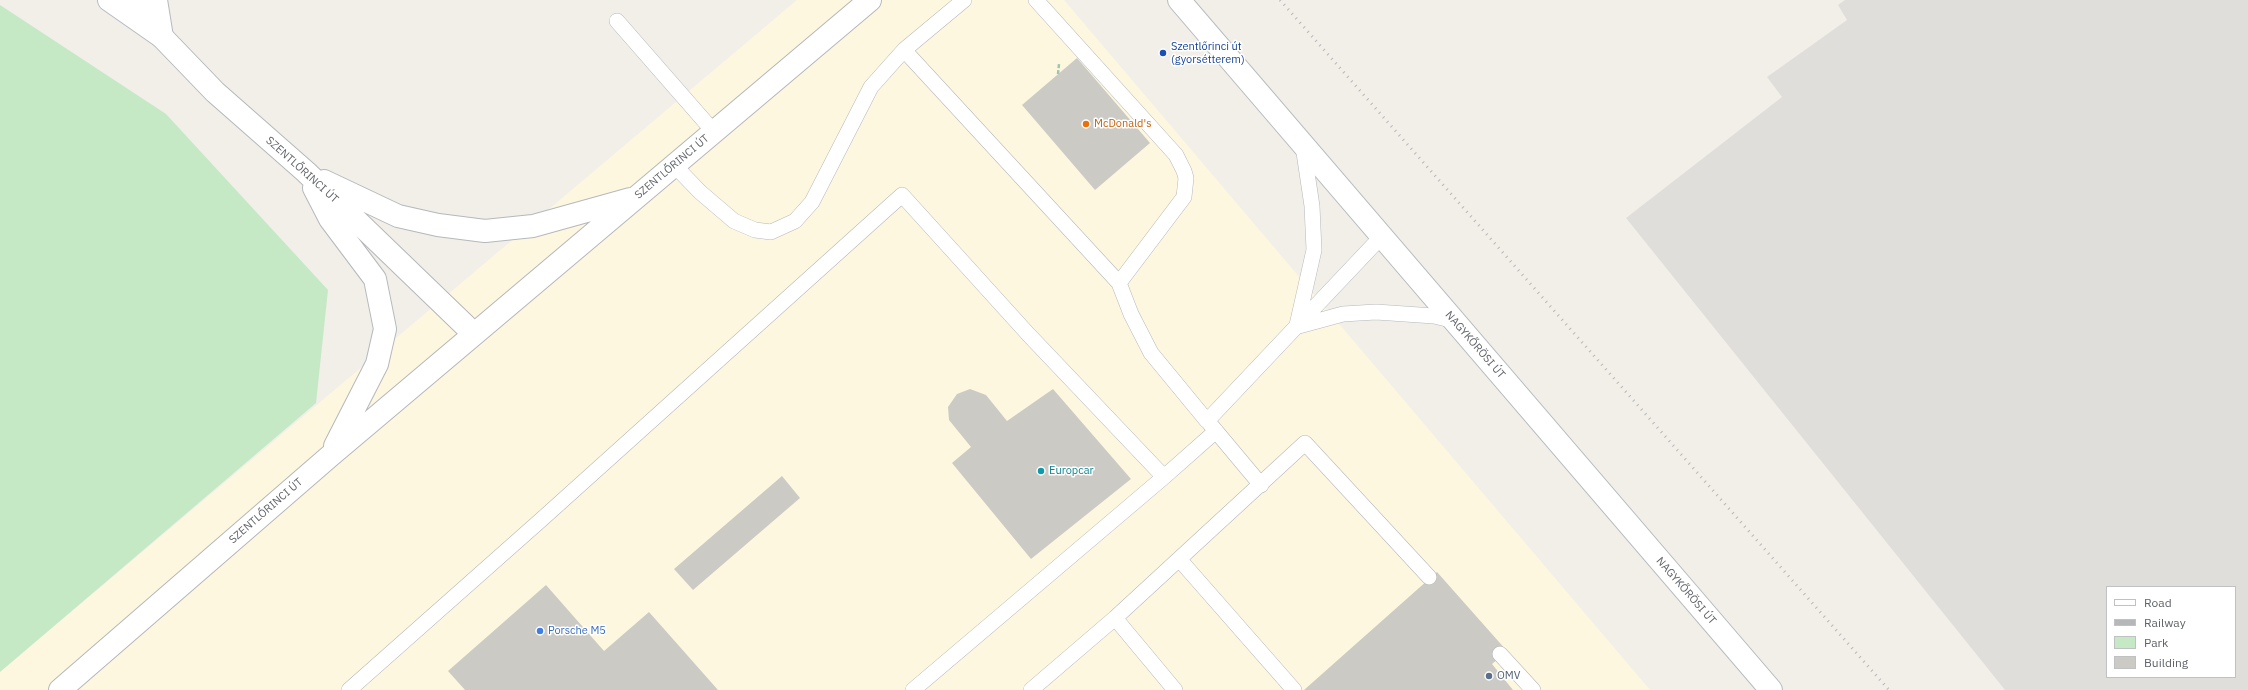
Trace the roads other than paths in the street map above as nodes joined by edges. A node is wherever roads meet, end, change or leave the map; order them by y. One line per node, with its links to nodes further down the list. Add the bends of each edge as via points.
1 (109, 0): 9 (street)
2 (138, 0): 9 (street, SZENTLŐRINCI ÚT)
3 (156, 0): 9 (street)
4 (870, 0): 11 (street, SZENTLŐRINCI ÚT)
5 (964, 0): 10 (lane)
6 (1036, 0): 17 (lane, via 1176,154 1184,171 1184,197)
7 (1179, 0): 12 (street, NAGYKŐRÖSI ÚT)
8 (617, 22): 11 (lane)
9 (162, 37): 14 (street, SZENTLŐRINCI ÚT, via 215,92)
10 (904, 50): 13 (lane, via 871,87 812,202 795,221 783,228 771,232 755,230 734,221); 17 (lane)
11 (714, 132): 13 (street, SZENTLŐRINCI ÚT)
12 (1303, 144): 16 (street, NAGYKŐRÖSI ÚT); 19 (lane, via 1312,206 1314,250)
13 (675, 166): 15 (street, SZENTLŐRINCI ÚT)
14 (306, 172): 15 (street, via 398,216 484,231 533,226); 20 (street, SZENTLŐRINCI ÚT); 22 (street, via 330,219 375,279 385,329 377,364)
15 (637, 197): 20 (street, SZENTLŐRINCI ÚT)
16 (1382, 236): 18 (street, NAGYKŐRÖSI ÚT); 19 (lane)
17 (1119, 283): 21 (lane, via 1151,353)
18 (1455, 322): 19 (lane, via 1434,316 1376,312 1343,314); 29 (street, NAGYKŐRÖSI ÚT)
19 (1296, 327): 21 (lane)
20 (474, 334): 22 (street, SZENTLŐRINCI ÚT)
21 (1212, 426): 23 (lane); 24 (lane)
22 (330, 456): 30 (street, SZENTLŐRINCI ÚT)
23 (1164, 478): 31 (lane, via 902,195); 32 (lane)
24 (1261, 485): 25 (lane); 26 (lane, via 1305,443)
25 (1179, 559): 27 (lane); 35 (lane)
26 (1429, 577)
27 (1115, 618): 33 (lane); 34 (lane)
28 (1500, 654): 36 (lane)
29 (1766, 688)
30 (60, 690)
31 (349, 690)
32 (913, 690)
33 (1031, 690)
34 (1175, 690)
35 (1294, 690)
36 (1533, 690)

